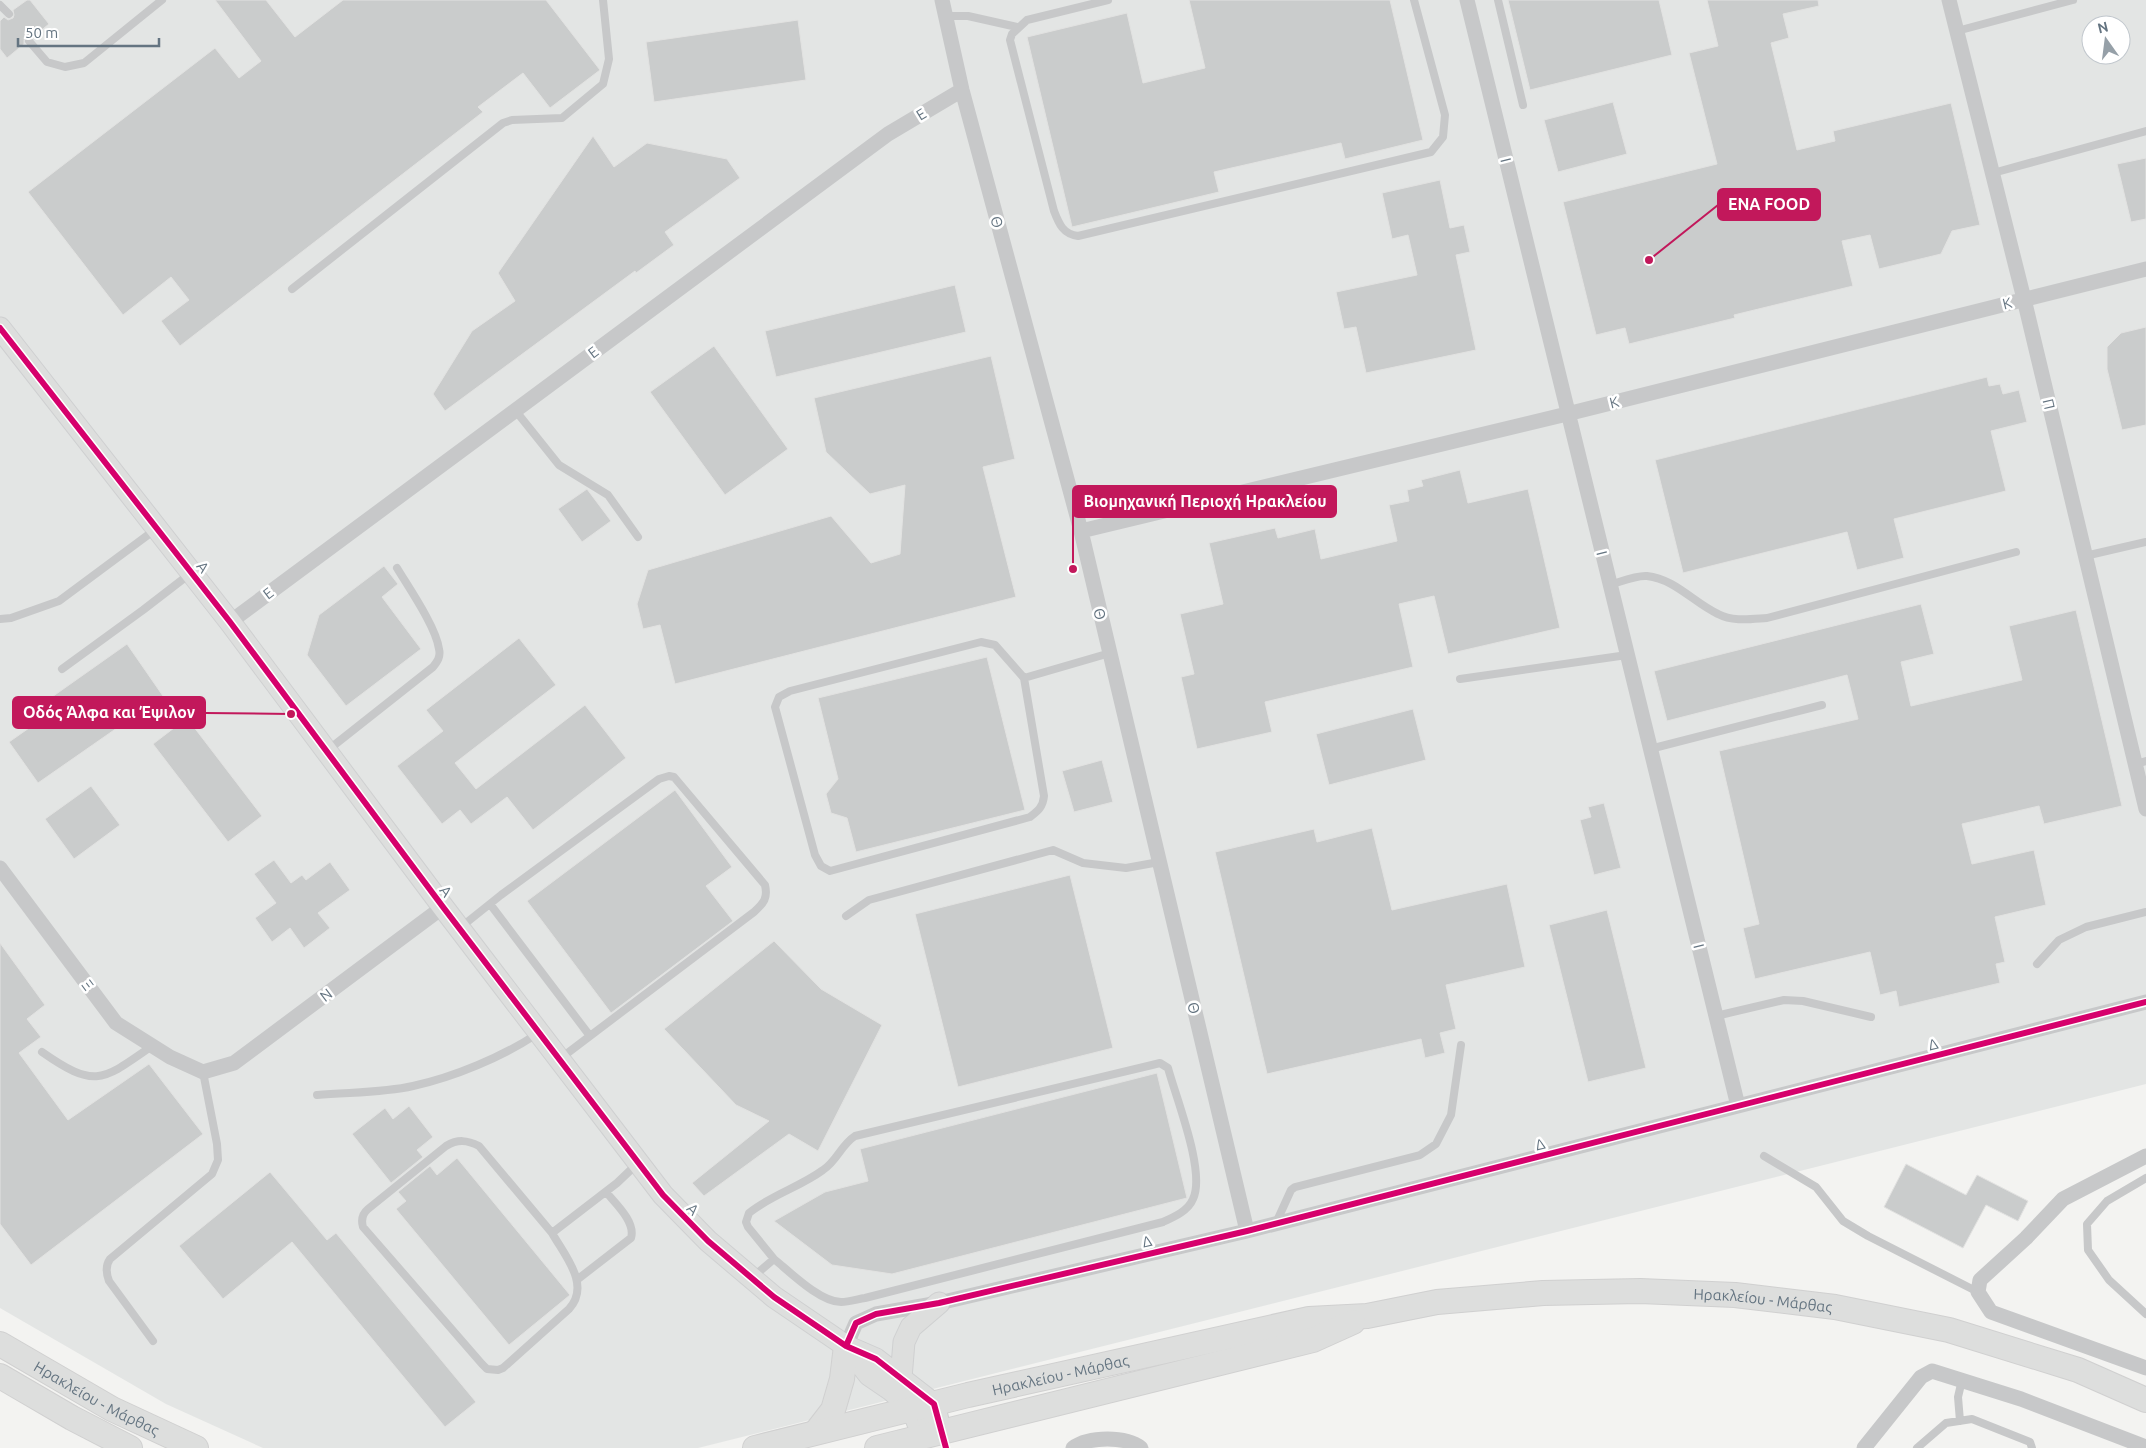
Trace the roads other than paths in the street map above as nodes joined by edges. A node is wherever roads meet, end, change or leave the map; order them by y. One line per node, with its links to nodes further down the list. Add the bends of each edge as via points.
1 (162, 0): 15 (lane, via 84,63 65,67 47,62)
2 (603, 0): 21 (lane, via 609,59 603,84 562,118 503,123)
3 (942, 0): 12 (street, Θ)
4 (1108, 0): 13 (lane, via 1027,20)
5 (1414, 0): 13 (lane, via 1445,115 1443,137 1431,152 1084,236 1066,233 1054,211 1010,40)
6 (1467, 0): 25 (street, Ι)
7 (1498, 0): 17 (lane)
8 (1949, 0): 14 (street, Π)
9 (2073, 0): 14 (lane)
10 (0, 5): 11 (lane)
11 (9, 14)
12 (946, 16): 13 (lane, via 968,16); 16 (street, Θ)
13 (1018, 27)
14 (1957, 31): 19 (street, Π)
15 (29, 41)
16 (962, 90): 24 (street, Ε, via 888,134); 27 (street, Θ)
17 (1522, 105)
18 (2146, 131): 19 (lane)
19 (1992, 173): 22 (street, Π)
20 (2146, 269): 22 (street, Κ)
21 (292, 289)
22 (2024, 299): 25 (street, Κ); 31 (street, Π)
23 (0, 328): 26 (street, Α)
24 (515, 410): 28 (lane, via 559,465 608,495); 36 (street, Ε)
25 (1567, 414): 27 (street, Κ); 34 (street, Ι)
26 (157, 528): 33 (street, Α); 35 (lane, via 59,601)
27 (1081, 531): 37 (street, Θ)
28 (638, 537)
29 (2146, 542): 31 (lane)
30 (2016, 552): 34 (lane, via 1767,618 1735,619 1719,615 1677,587 1645,576)
31 (2085, 556): 45 (street, Π)
32 (397, 568): 44 (lane, via 428,620 440,649 438,659)
33 (192, 573): 36 (street, Α); 39 (lane)
34 (1609, 585): 38 (street, Ι)
35 (0, 619)
36 (230, 622): 44 (street, Α)
37 (1110, 653): 40 (lane); 47 (street, Θ)
38 (1627, 655): 41 (lane); 43 (street, Ι)
39 (62, 669)
40 (1024, 678): 40 (lane, via 1044,796 1040,809 1030,817 830,871 821,866 815,855 775,707 779,697 790,691 981,642 995,645)
41 (1460, 679)
42 (1822, 705): 43 (lane)
43 (1650, 750): 56 (street, Ι)
44 (327, 751): 50 (street, Α)
45 (2141, 762): 46 (street, Π)
46 (2146, 809)
47 (1159, 862): 52 (lane, via 1126,868 1083,863 1053,850 869,900); 73 (street, Θ)
48 (0, 868): 61 (street, Ξ, via 116,1023)
49 (490, 904): 53 (lane); 59 (lane); 59 (lane, via 659,779 669,776 678,781 765,885 766,901 760,907)
50 (443, 907): 53 (street, Α); 64 (street, Ν, via 234,1063)
51 (2146, 912): 54 (lane, via 2086,927 2058,940)
52 (846, 916)
53 (459, 928): 58 (street, Α)
54 (2037, 964)
55 (2146, 1002): 66 (street, Δ)
56 (1716, 1016): 57 (lane, via 1784,1000 1803,1001); 66 (street, Ι)
57 (1871, 1017)
58 (539, 1032): 63 (street, Α); 65 (lane, via 451,1076 412,1086)
59 (590, 1036): 63 (lane)
60 (1461, 1044): 72 (lane, via 1451,1115 1436,1144 1420,1155 1294,1188)
61 (152, 1046): 62 (lane, via 121,1068 102,1076 85,1076 64,1068); 64 (street, Ξ)
62 (42, 1052)
63 (559, 1059): 69 (street, Α)
64 (203, 1072): 82 (lane, via 217,1144 218,1160 212,1174 107,1264 109,1281)
65 (317, 1095)
66 (1738, 1106): 72 (street, Δ)
67 (1764, 1156): 78 (lane, via 1816,1187 1843,1221)
68 (2146, 1156): 78 (street, via 2063,1199 1980,1280)
69 (638, 1163): 71 (lane); 77 (street, Α, via 682,1215)
70 (2146, 1178): 80 (lane, via 2107,1201 2087,1224 2088,1250 2110,1280)
71 (606, 1192): 74 (lane); 76 (lane, via 630,1223 632,1238)
72 (1276, 1223): 73 (street, Δ)
73 (1246, 1231): 79 (street, Δ)
74 (552, 1233): 76 (lane); 76 (lane, via 479,1146 461,1140 446,1146 368,1209 361,1222 476,1357 492,1371 503,1368 574,1304)
75 (774, 1259): 75 (lane, via 807,1286 840,1302 1163,1222 1188,1206 1197,1185 1195,1160 1168,1068 1160,1063 855,1136 823,1171 749,1213 748,1227); 77 (lane)
76 (578, 1279)
77 (751, 1279): 84 (street, Α)
78 (1978, 1292): 85 (street, via 1991,1312)
79 (939, 1303): 84 (street, Δ, via 876,1314 856,1323); 87 (street, via 911,1327 904,1342)
80 (2146, 1314)
81 (1367, 1316): 90 (main road, Ηρακλείου - Μάρθας, via 1437,1302 1543,1293 1640,1291 1735,1295 1835,1307 1948,1330 2078,1370); 92 (main road, Ηρακλείου - Μάρθας, via 1309,1319); 95 (main road, Ηρακλείου - Μάρθας, via 1313,1340)
82 (154, 1341)
83 (0, 1344): 98 (main road, Ηρακλείου - Μάρθας, via 112,1409)
84 (846, 1346): 87 (street, Α, via 876,1359); 92 (street, Α, via 869,1375 890,1390); 94 (main road, via 842,1380 833,1410)
85 (2146, 1368)
86 (0, 1376): 91 (main road, Ηρακλείου - Μάρθας)
87 (901, 1378): 92 (street, Α)
88 (1962, 1380): 93 (lane, via 1958,1397); 96 (street); 103 (street, via 1932,1371 1921,1378)
89 (0, 1390): 91 (main road)
90 (2146, 1400)
91 (44, 1401): 97 (main road, Ηρακλείου - Μάρθας)
92 (923, 1406): 94 (main road, Ηρακλείου - Μάρθας); 95 (street)
93 (1960, 1420): 104 (lane, via 1946,1422); 105 (lane, via 1972,1419 2030,1442)
94 (816, 1432): 99 (main road, Ηρακλείου - Μάρθας)
95 (934, 1441): 100 (main road, Ηρακλείου - Μάρθας)
96 (2146, 1447)
97 (130, 1448)
98 (196, 1448)
99 (755, 1448)
100 (877, 1448)
101 (1073, 1448): 102 (street, via 1104,1438 1135,1443)
102 (1141, 1448)
103 (1864, 1448)
104 (1918, 1448)
105 (2032, 1448)

